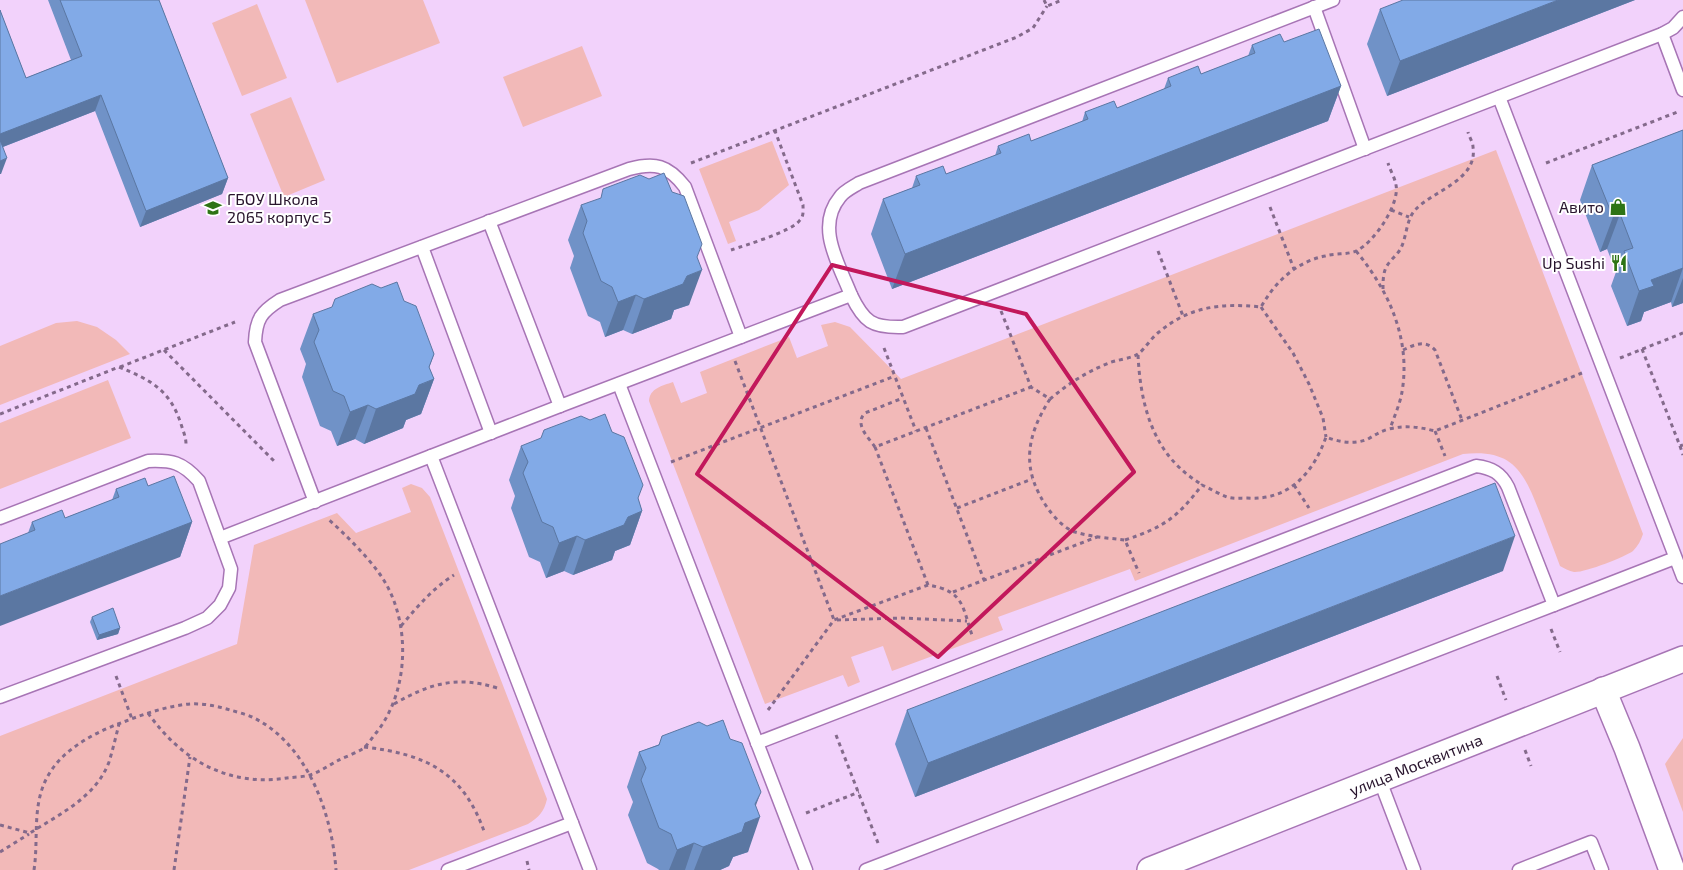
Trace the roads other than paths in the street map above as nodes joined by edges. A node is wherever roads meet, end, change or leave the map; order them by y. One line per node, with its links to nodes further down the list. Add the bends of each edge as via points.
1 (1333, 0): 2 (lane)
2 (1314, 8): 7 (lane); 10 (lane, via 859,183 840,195 829,218 832,248)
3 (1683, 17): 4 (lane)
4 (1662, 34): 5 (lane); 6 (lane)
5 (1683, 90)
6 (1499, 97): 7 (lane); 19 (lane)
7 (1365, 149): 10 (lane, via 903,327 886,328 874,324 859,312)
8 (489, 222): 9 (lane); 11 (lane, via 629,169 646,165 670,171 685,187); 13 (lane)
9 (422, 247): 14 (lane); 16 (lane, via 280,300 264,311 255,329 255,342)
10 (851, 295): 11 (lane)
11 (741, 337): 12 (lane)
12 (619, 384): 13 (lane); 25 (lane)
13 (560, 406): 14 (lane)
14 (491, 433): 15 (lane)
15 (431, 456): 16 (lane); 27 (lane)
16 (313, 502): 18 (lane)
17 (0, 518): 18 (lane, via 148,461 166,460 188,469 199,480)
18 (220, 538): 24 (lane, via 231,570 229,588 220,605 207,618)
19 (1676, 558): 20 (lane); 21 (lane)
20 (1683, 577)
21 (1554, 605): 25 (lane, via 1503,478 1494,470 1476,466); 31 (lane)
22 (1683, 659): 23 (street, улица Москвитина)
23 (1603, 690): 26 (street, улица Москвитина); 36 (street)
24 (0, 696)
25 (757, 743): 30 (lane)
26 (1379, 778): 32 (street, улица Москвитина); 33 (lane)
27 (572, 823): 28 (lane); 29 (lane)
28 (448, 870)
29 (590, 870)
30 (806, 870)
31 (866, 870)
32 (1150, 870)
33 (1414, 870)
34 (1518, 870): 35 (lane, via 1591,842)
35 (1602, 870)
36 (1672, 870)

